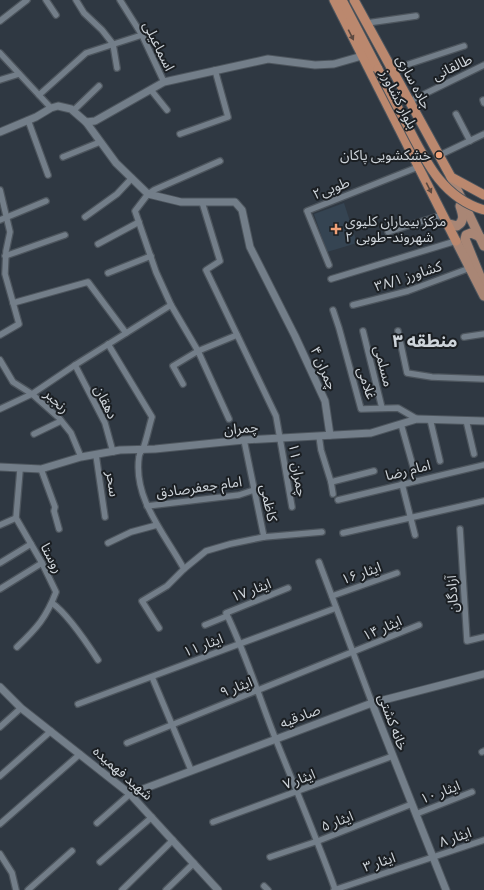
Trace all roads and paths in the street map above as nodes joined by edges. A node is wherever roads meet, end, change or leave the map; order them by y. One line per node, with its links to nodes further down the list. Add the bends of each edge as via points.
1 (27, 0): 10 (street)
2 (46, 0): 8 (street)
3 (76, 0): 13 (street, via 84,13)
4 (120, 0): 12 (street, اسماعیلی)
5 (334, 0): 16 (highway, بلوار کشاورز, one-way to 16)
6 (342, 0): 51 (highway, bridge, via 426,161 438,179 455,196)
7 (354, 0): 11 (highway, جاده ساری)
8 (56, 15)
9 (416, 16): 11 (street)
10 (0, 21)
11 (367, 23): 20 (highway, جاده ساری)
12 (142, 35): 13 (street); 23 (street, اسماعیلی)
13 (113, 44): 18 (street); 26 (street, via 86,53)
14 (464, 46): 20 (street)
15 (0, 54): 21 (street)
16 (362, 56): 19 (street, via 334,64 315,65 268,59); 42 (highway, بلوار کشاورز)
17 (484, 64): 27 (street, طالقانی)
18 (117, 68)
19 (216, 70): 23 (street); 35 (street, via 228,117)
20 (391, 70): 27 (highway, جاده ساری)
21 (19, 74): 22 (street); 26 (street)
22 (0, 80)
23 (164, 82): 25 (street)
24 (99, 86): 30 (street)
25 (151, 90): 29 (street); 33 (street, via 94,121)
26 (38, 95): 28 (street)
27 (408, 102): 39 (highway, جاده ساری)
28 (51, 108): 30 (street, via 58,106); 32 (street)
29 (167, 110)
30 (73, 111): 33 (street)
31 (456, 114): 37 (street)
32 (28, 120): 34 (street); 43 (street)
33 (86, 122): 38 (street)
34 (0, 132)
35 (180, 134)
36 (484, 134): 37 (street)
37 (470, 141): 39 (street)
38 (100, 142): 40 (street); 45 (street)
39 (438, 156): 44 (highway, جاده ساری)
40 (63, 157)
41 (220, 161): 47 (street)
42 (418, 167): 54 (highway, بلوار کشاورز, one-way to 54); 67 (street, طوبی۲, via 307,211)
43 (48, 175)
44 (450, 177): 48 (highway); 54 (main road, via 464,216 457,226); 59 (main road)
45 (132, 178): 47 (street); 52 (street, via 117,194)
46 (0, 190): 53 (street)
47 (148, 194): 50 (street, چمران ۴, via 181,202); 56 (street, via 135,211)
48 (484, 195)
49 (46, 201): 53 (street)
50 (202, 202): 82 (street, چمران ۱۱, via 220,261 206,270); 102 (street, چمران ۴, via 235,202 242,210 250,247 325,401)
51 (484, 210)
52 (85, 217)
53 (7, 218): 55 (street); 63 (street, via 10,232)
54 (444, 219): 57 (street); 60 (highway, بلوار کشاورز)
55 (0, 220)
56 (139, 222): 61 (street); 66 (street)
57 (388, 232)
58 (65, 235): 65 (street)
59 (480, 237): 62 (main road); 71 (main road, via 471,233 465,238)
60 (456, 241): 68 (main road, بلوار کشاورز); 70 (street)
61 (98, 244)
62 (484, 246)
63 (7, 247): 64 (street); 65 (street)
64 (0, 248)
65 (6, 256): 73 (street, via 5,274)
66 (151, 256): 69 (street); 74 (street)
67 (329, 265)
68 (470, 268): 72 (main road, بلوار کشاورز); 75 (street, کشاورز ۳۸/۱, via 408,291)
69 (108, 273)
70 (331, 279)
71 (484, 286)
72 (484, 296)
73 (13, 302): 79 (street, via 88,282); 81 (street, via 19,324)
74 (171, 305): 79 (street); 85 (street)
75 (353, 305)
76 (333, 310): 92 (street, غلامی, via 361,409)
77 (363, 331): 92 (street, مسلمی)
78 (398, 331): 89 (street, via 407,373 432,377)
79 (126, 333): 84 (street)
80 (484, 334): 83 (street)
81 (0, 335)
82 (237, 335): 85 (street); 104 (street, چمران ۱۱, via 276,416)
83 (464, 337)
84 (108, 344): 87 (street); 106 (street, via 152,417)
85 (198, 351): 90 (street, via 173,366); 96 (street)
86 (0, 360): 88 (street, رنجبر)
87 (74, 365): 91 (street); 107 (street, دهقان, via 105,423)
88 (3, 373): 91 (street, رنجبر)
89 (484, 379)
90 (183, 384)
91 (32, 394): 93 (street); 98 (street, رنجبر)
92 (382, 408): 94 (street, غلامی, via 398,408)
93 (0, 409)
94 (417, 419): 95 (street, چمران); 100 (street, چمران)
95 (430, 419): 97 (street, چمران); 111 (street)
96 (229, 420)
97 (466, 420): 99 (street, چمران); 108 (street)
98 (61, 421): 101 (street); 110 (street, رنجبر, via 71,433)
99 (484, 421)
100 (401, 424): 102 (street, چمران, via 371,433); 116 (street)
101 (34, 434)
102 (330, 435): 103 (street, چمران)
103 (319, 436): 104 (street, چمران); 118 (street)
104 (280, 438): 105 (street, چمران); 125 (street, چمران ۱۱)
105 (244, 440): 106 (street, چمران); 120 (street, کاظمی)
106 (143, 448): 107 (street, چمران); 124 (street, via 139,455 137,473)
107 (113, 452): 109 (street, چمران)
108 (474, 454)
109 (96, 455): 110 (street, چمران); 126 (street, سحر)
110 (81, 457): 114 (street, چمران)
111 (440, 461)
112 (484, 464): 119 (street, امام رضا)
113 (0, 467): 115 (street, چمران)
114 (41, 469): 115 (street, چمران); 131 (street, via 55,508)
115 (20, 470): 127 (street)
116 (414, 470)
117 (374, 471): 118 (street)
118 (331, 482): 121 (street)
119 (402, 484): 122 (street, امام رضا); 128 (street)
120 (254, 490): 124 (street, امام جعفرصادق); 136 (street, کاظمی)
121 (333, 494)
122 (338, 500)
123 (484, 501): 128 (street)
124 (148, 506): 130 (street)
125 (292, 507)
126 (105, 517)
127 (16, 518): 129 (street); 138 (street, روستا)
128 (410, 518): 134 (street); 135 (street)
129 (0, 525)
130 (157, 525): 137 (street, via 131,532); 142 (street)
131 (59, 529)
132 (460, 530): 153 (street, آزادگان, via 467,641)
133 (322, 532): 136 (street, کاظمی)
134 (343, 533)
135 (415, 535)
136 (264, 537): 142 (street, via 206,551)
137 (108, 543)
138 (31, 544): 140 (street); 141 (street, روستا)
139 (320, 562): 146 (street, خانه کشتی)
140 (0, 563)
141 (42, 563): 145 (street); 147 (street, روستا, via 56,592)
142 (184, 569): 152 (street, via 167,586 142,601)
143 (397, 573): 146 (street, ایثار ۱۶)
144 (288, 588): 149 (street, ایثار ۱۷, via 226,613)
145 (0, 589)
146 (332, 596): 148 (street, خانه کشتی)
147 (52, 603): 155 (street, روستا, via 36,629); 157 (street, via 84,639)
148 (336, 608): 154 (street, ایثار ۱۱); 156 (street, خانه کشتی)
149 (227, 616): 150 (street, ایثار ۱۷); 154 (street, ایثار ۱۷)
150 (205, 625)
151 (419, 625): 156 (street, ایثار ۱۴)
152 (159, 628)
153 (484, 637)
154 (240, 643): 159 (street, ایثار ۱۱); 161 (street, ایثار ۱۷)
155 (17, 647)
156 (353, 653): 161 (street, ایثار ۹); 162 (street, خانه کشتی)
157 (98, 660)
158 (484, 674): 162 (street, صادقیه)
159 (152, 676): 163 (street, ایثار ۱۱); 165 (street)
160 (0, 687): 164 (street, شهید فهمیده)
161 (258, 691): 165 (street, ایثار ۹); 168 (street, ایثار ۱۷)
162 (372, 703): 168 (street, صادقیه); 171 (street, خانه کشتی)
163 (78, 704)
164 (21, 708): 166 (street); 167 (street, شهید فهمیده)
165 (172, 725): 169 (street, ایثار ۹); 172 (street)
166 (0, 727)
167 (51, 731): 170 (street, شهید فهمیده); 173 (street)
168 (276, 739): 172 (street, صادقیه); 174 (street, ایثار ۱۷)
169 (127, 743)
170 (80, 754): 176 (street, شهید فهمیده); 182 (street)
171 (393, 756): 174 (street, ایثار ۷); 177 (street, خانه کشتی)
172 (191, 770): 176 (street, صادقیه)
173 (0, 776)
174 (298, 792): 180 (street, ایثار ۷); 185 (street, ایثار ۱۷)
175 (472, 792): 178 (street, ایثار ۱۰)
176 (130, 794): 179 (street, شهید فهمیده); 181 (street)
177 (412, 804): 178 (street, خانه کشتی); 185 (street, ایثار ۵)
178 (416, 814): 189 (street, خانه کشتی)
179 (152, 817): 183 (street, شهید فهمیده); 190 (street)
180 (214, 822)
181 (97, 823)
182 (0, 824)
183 (173, 840): 191 (street, شهید فهمیده); 194 (street)
184 (484, 840): 189 (street, ایثار ۸)
185 (318, 841): 188 (street, ایثار ۵); 197 (street, ایثار ۱۷)
186 (72, 851): 193 (street)
187 (0, 854): 192 (street, via 12,873)
188 (270, 857)
189 (433, 857): 197 (street, ایثار ۳); 198 (street, خانه کشتی)
190 (100, 862)
191 (194, 863): 195 (street); 196 (street, شهید فهمیده)
192 (16, 890)
193 (28, 890)
194 (122, 890)
195 (166, 890)
196 (218, 890)
197 (334, 890)
198 (446, 890)

